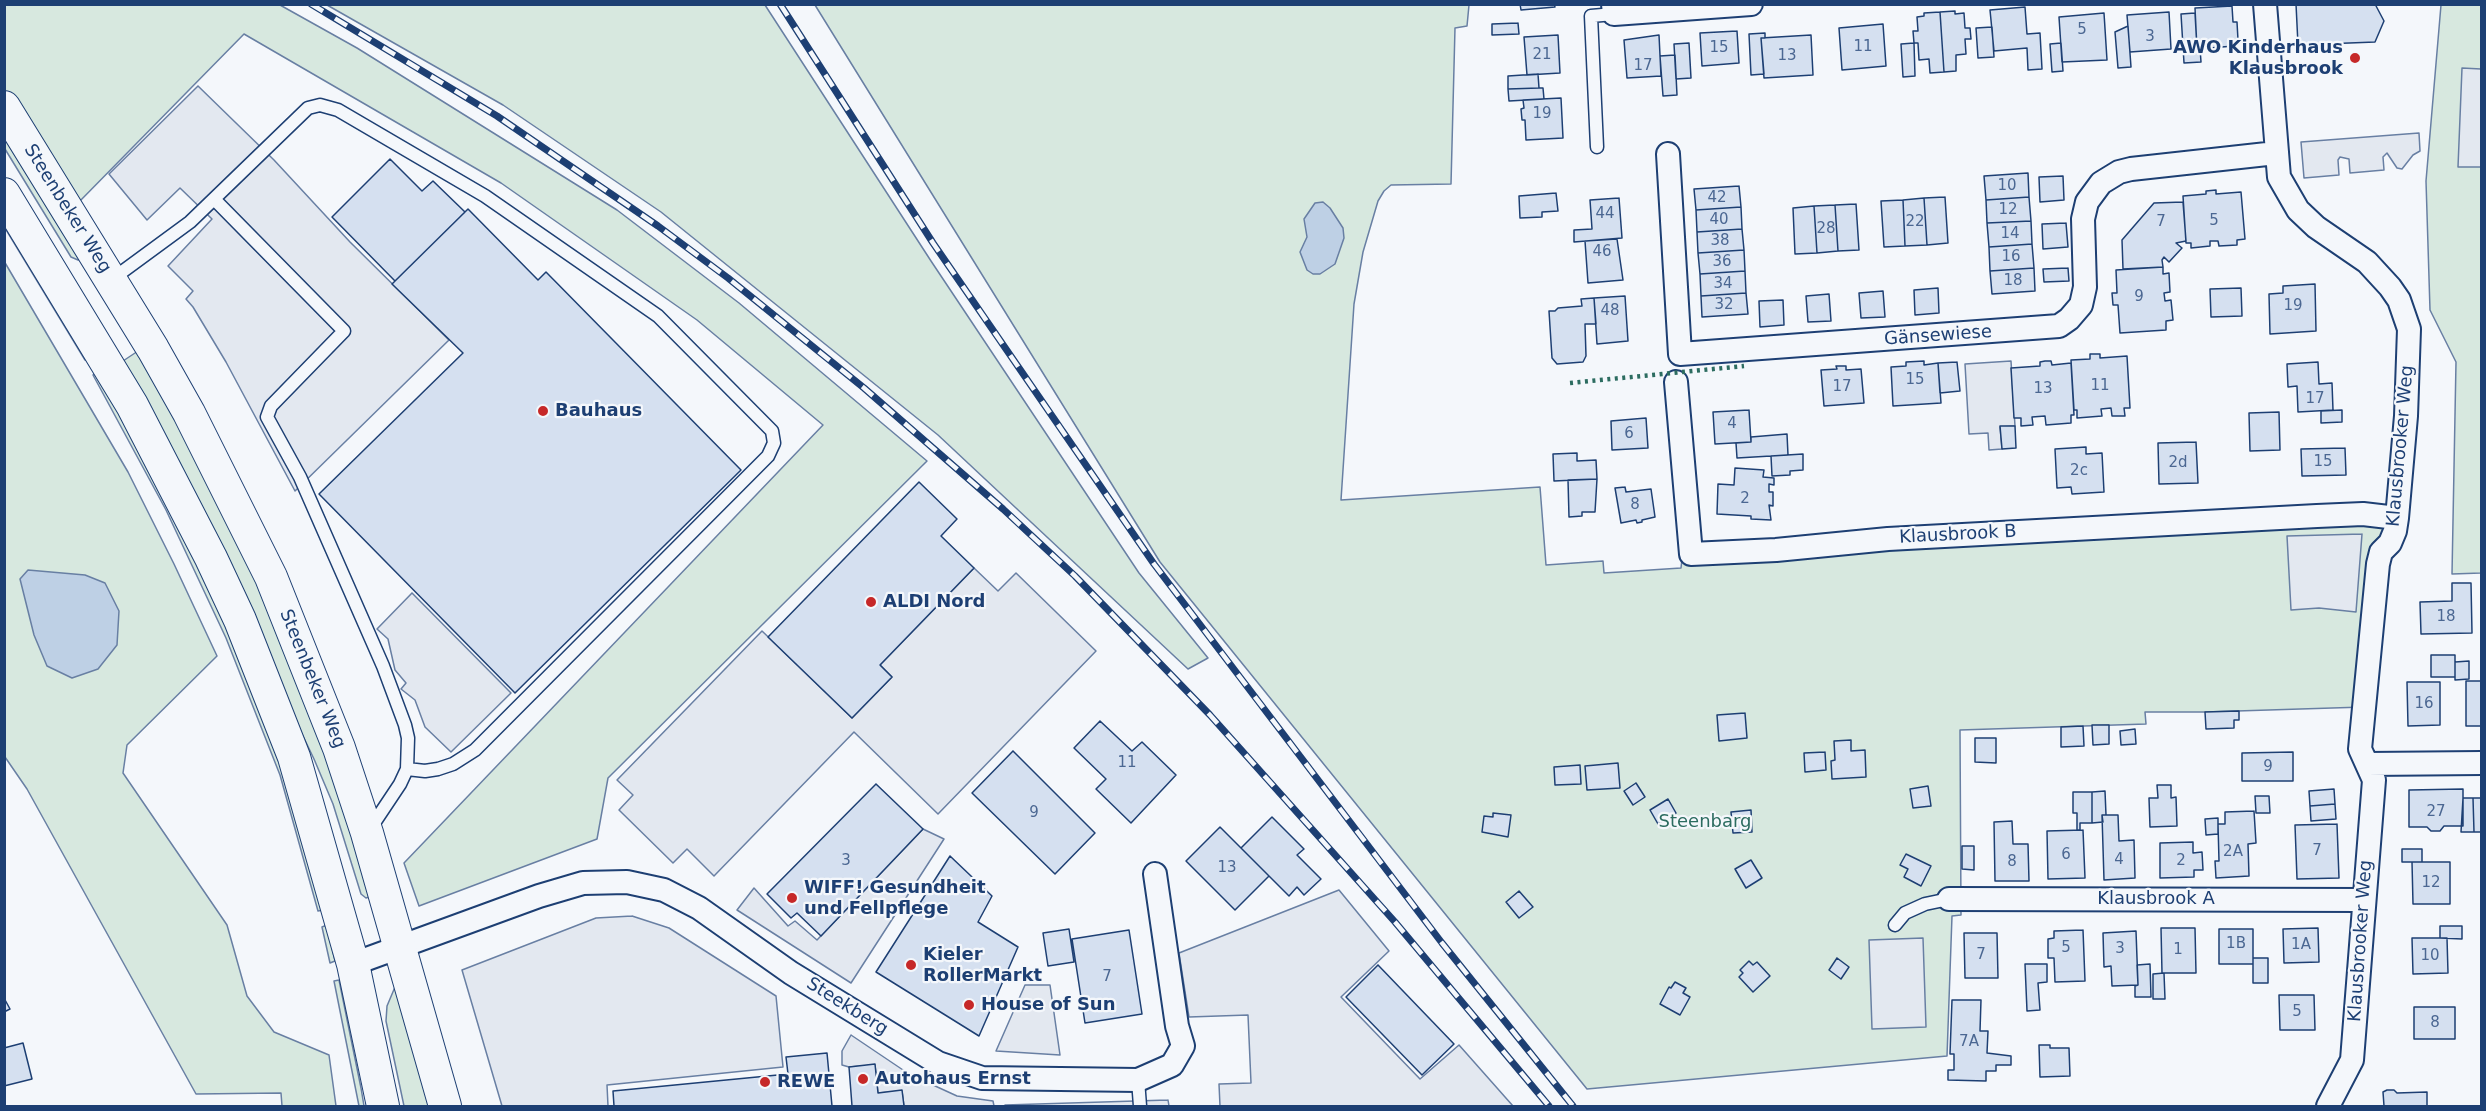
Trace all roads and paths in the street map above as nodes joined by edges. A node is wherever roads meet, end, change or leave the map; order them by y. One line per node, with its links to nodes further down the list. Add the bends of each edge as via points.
1 (1751, 4): 3 (street)
2 (2265, 4): 6 (street, Klausbrooker Weg)
3 (1613, 9): 5 (lane, via 1591,16)
4 (4, 107): 10 (main road, Steenbeker Weg)
5 (1597, 147)
6 (2276, 153): 7 (street, Gänsewiese, via 2131,169 2102,183 2087,202 2083,219 2085,287 2081,305 2059,326 1680,354); 13 (street, Klausbrooker Weg, via 2279,177 2298,210 2367,262 2390,287 2405,313 2410,349)
7 (1668, 154)
8 (4, 194): 11 (main road)
9 (215, 200): 10 (lane); 16 (lane, via 344,332 271,406 267,417 300,477 383,666 405,725); 16 (lane, via 308,108 320,105 338,110 485,196 658,316 772,431 774,443 768,456 475,750 438,769)
10 (111, 280): 11 (main road, Steenbeker Weg); 17 (main road, Steenbeker Weg, via 189,413 271,577)
11 (71, 303): 23 (main road, via 132,405 240,620 294,757)
12 (1676, 382): 13 (street, Klausbrook B, via 1690,554 2317,516 2363,514)
13 (2397, 518): 15 (street, Klausbrooker Weg, via 2395,531 2378,564 2360,749)
14 (2481, 763): 15 (street)
15 (2367, 764): 20 (street, Klausbrooker Weg, via 2374,780)
16 (407, 769): 17 (lane)
17 (368, 833): 22 (main road, Steenbeker Weg)
18 (1155, 874): 24 (street, Steekberg, via 1183,1046 1172,1065)
19 (1949, 899): 20 (street, Klausbrook A); 21 (lane, via 1905,913)
20 (2364, 900): 28 (street, Klausbrooker Weg, via 2352,1060)
21 (1895, 925)
22 (401, 948): 23 (street, Steekberg); 24 (street, Steekberg, via 583,883 627,882 664,890 699,908 791,973 938,1063 982,1078); 26 (main road, Steenbeker Weg)
23 (353, 964): 25 (main road)
24 (1138, 1080): 27 (lane)
25 (382, 1107)
26 (445, 1107)
27 (1140, 1107)
28 (2328, 1107)

